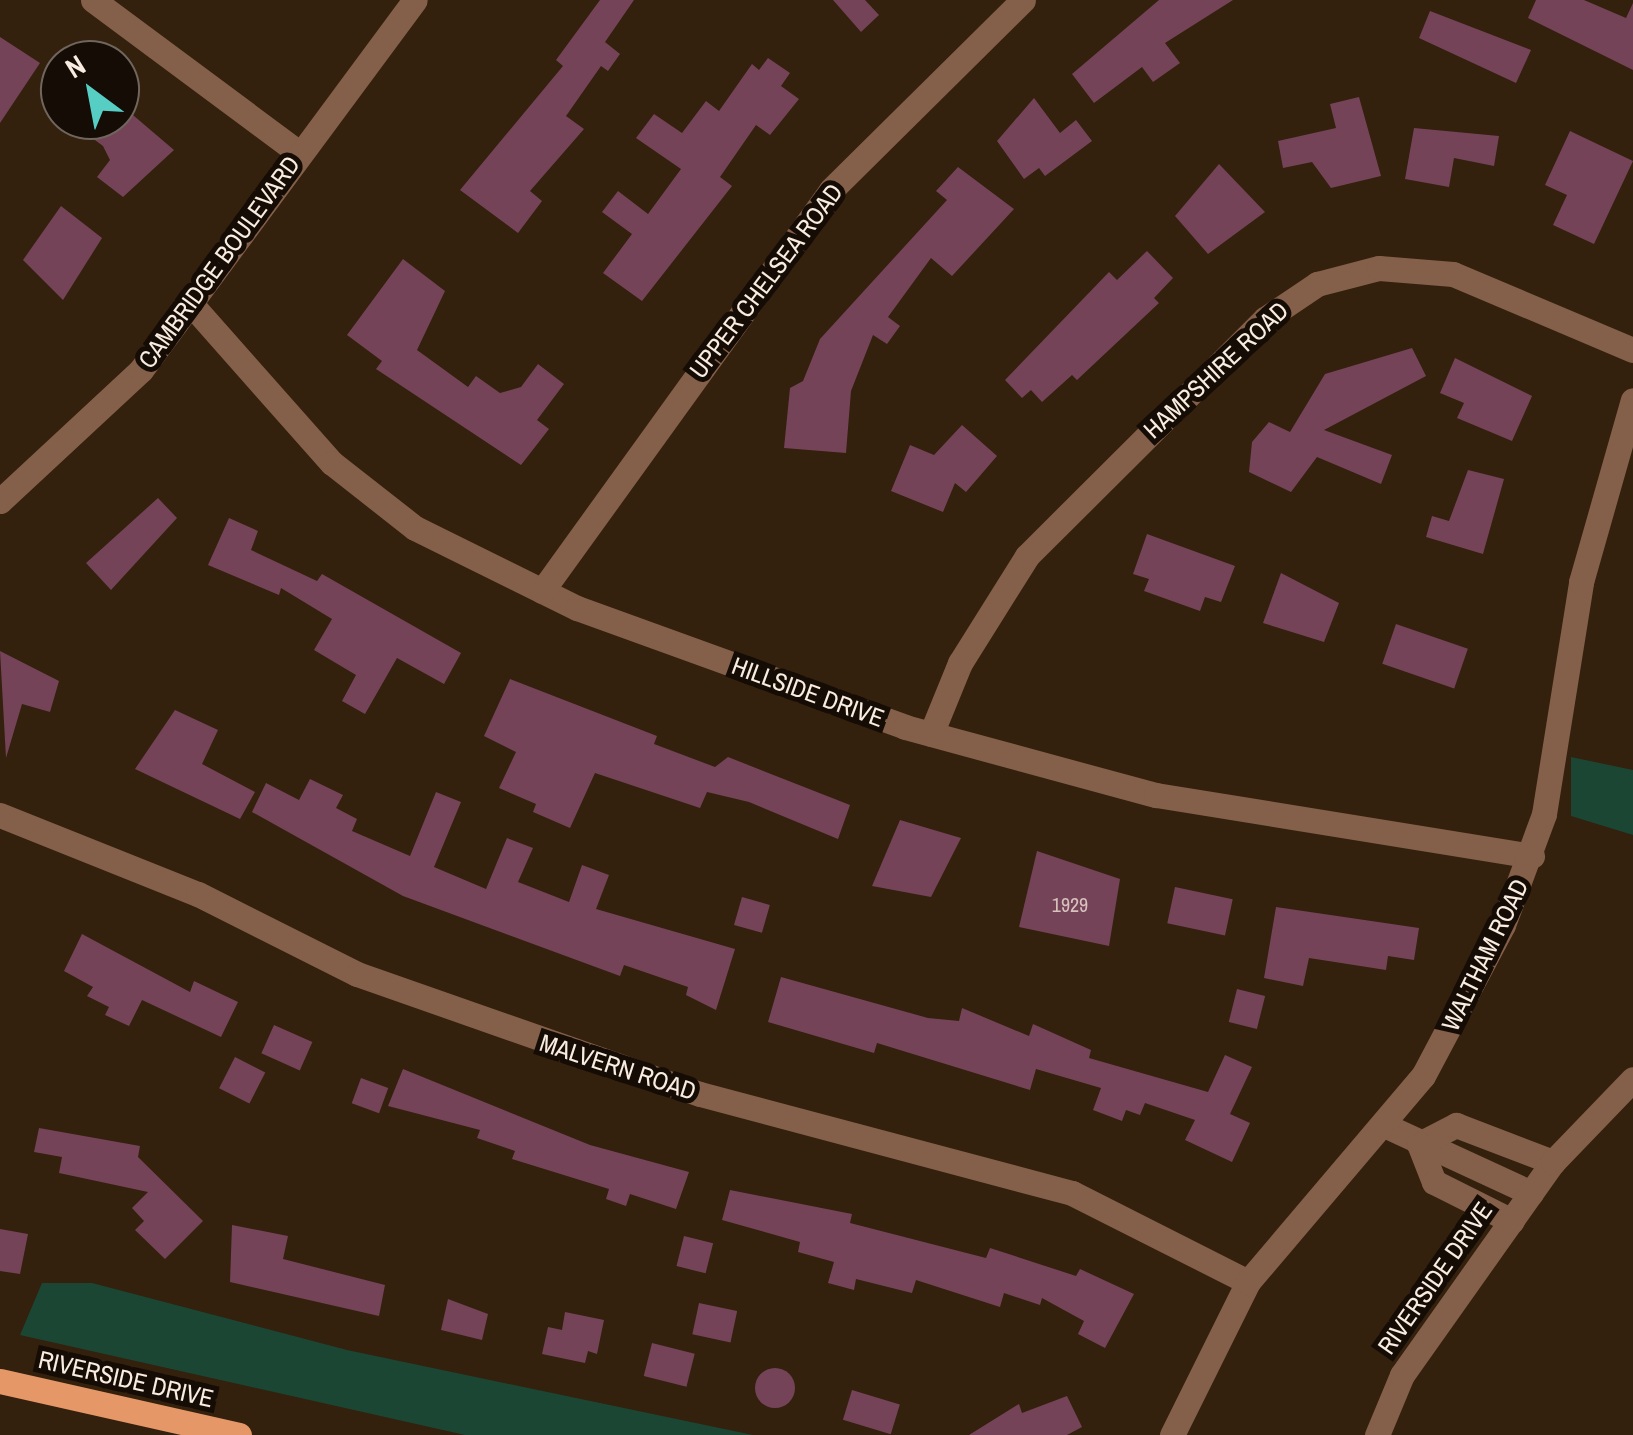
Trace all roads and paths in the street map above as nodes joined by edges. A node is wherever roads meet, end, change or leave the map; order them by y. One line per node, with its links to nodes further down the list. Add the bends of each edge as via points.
1 (93, 0): 4 (street)
2 (415, 0): 4 (street, CAMBRIDGE BOULEVARD)
3 (1023, 0): 9 (street, UPPER CHELSEA ROAD, via 830,190)
4 (299, 153): 5 (street, CAMBRIDGE BOULEVARD)
5 (192, 305): 8 (street, CAMBRIDGE BOULEVARD, via 101,414); 9 (street, HILLSIDE DRIVE, via 332,464 415,528)
6 (1633, 350): 10 (street, HAMPSHIRE ROAD, via 1507,292 1414,266 1352,271 1302,292 1027,556 960,663)
7 (1633, 400): 12 (street, WALTHAM ROAD, via 1581,582)
8 (0, 501)
9 (542, 590): 10 (street, HILLSIDE DRIVE)
10 (932, 734): 12 (street, HILLSIDE DRIVE, via 1156,794)
11 (0, 814): 19 (street, MALVERN ROAD, via 163,878 357,974 700,1094 1072,1193)
12 (1532, 856): 14 (street, WALTHAM ROAD, via 1450,1032)
13 (1633, 1079): 16 (street, RIVERSIDE DRIVE)
14 (1384, 1125): 15 (street); 19 (street, WALTHAM ROAD)
15 (1419, 1144): 16 (street, via 1456,1126); 17 (street); 18 (street, via 1434,1182)
16 (1553, 1162): 17 (street, RIVERSIDE DRIVE)
17 (1531, 1193): 18 (street, RIVERSIDE DRIVE)
18 (1512, 1221): 23 (street, RIVERSIDE DRIVE, via 1402,1374)
19 (1248, 1282): 22 (street, WALTHAM ROAD)
20 (0, 1381): 21 (main road, RIVERSIDE DRIVE)
21 (239, 1435)
22 (1172, 1435)
23 (1377, 1435)

